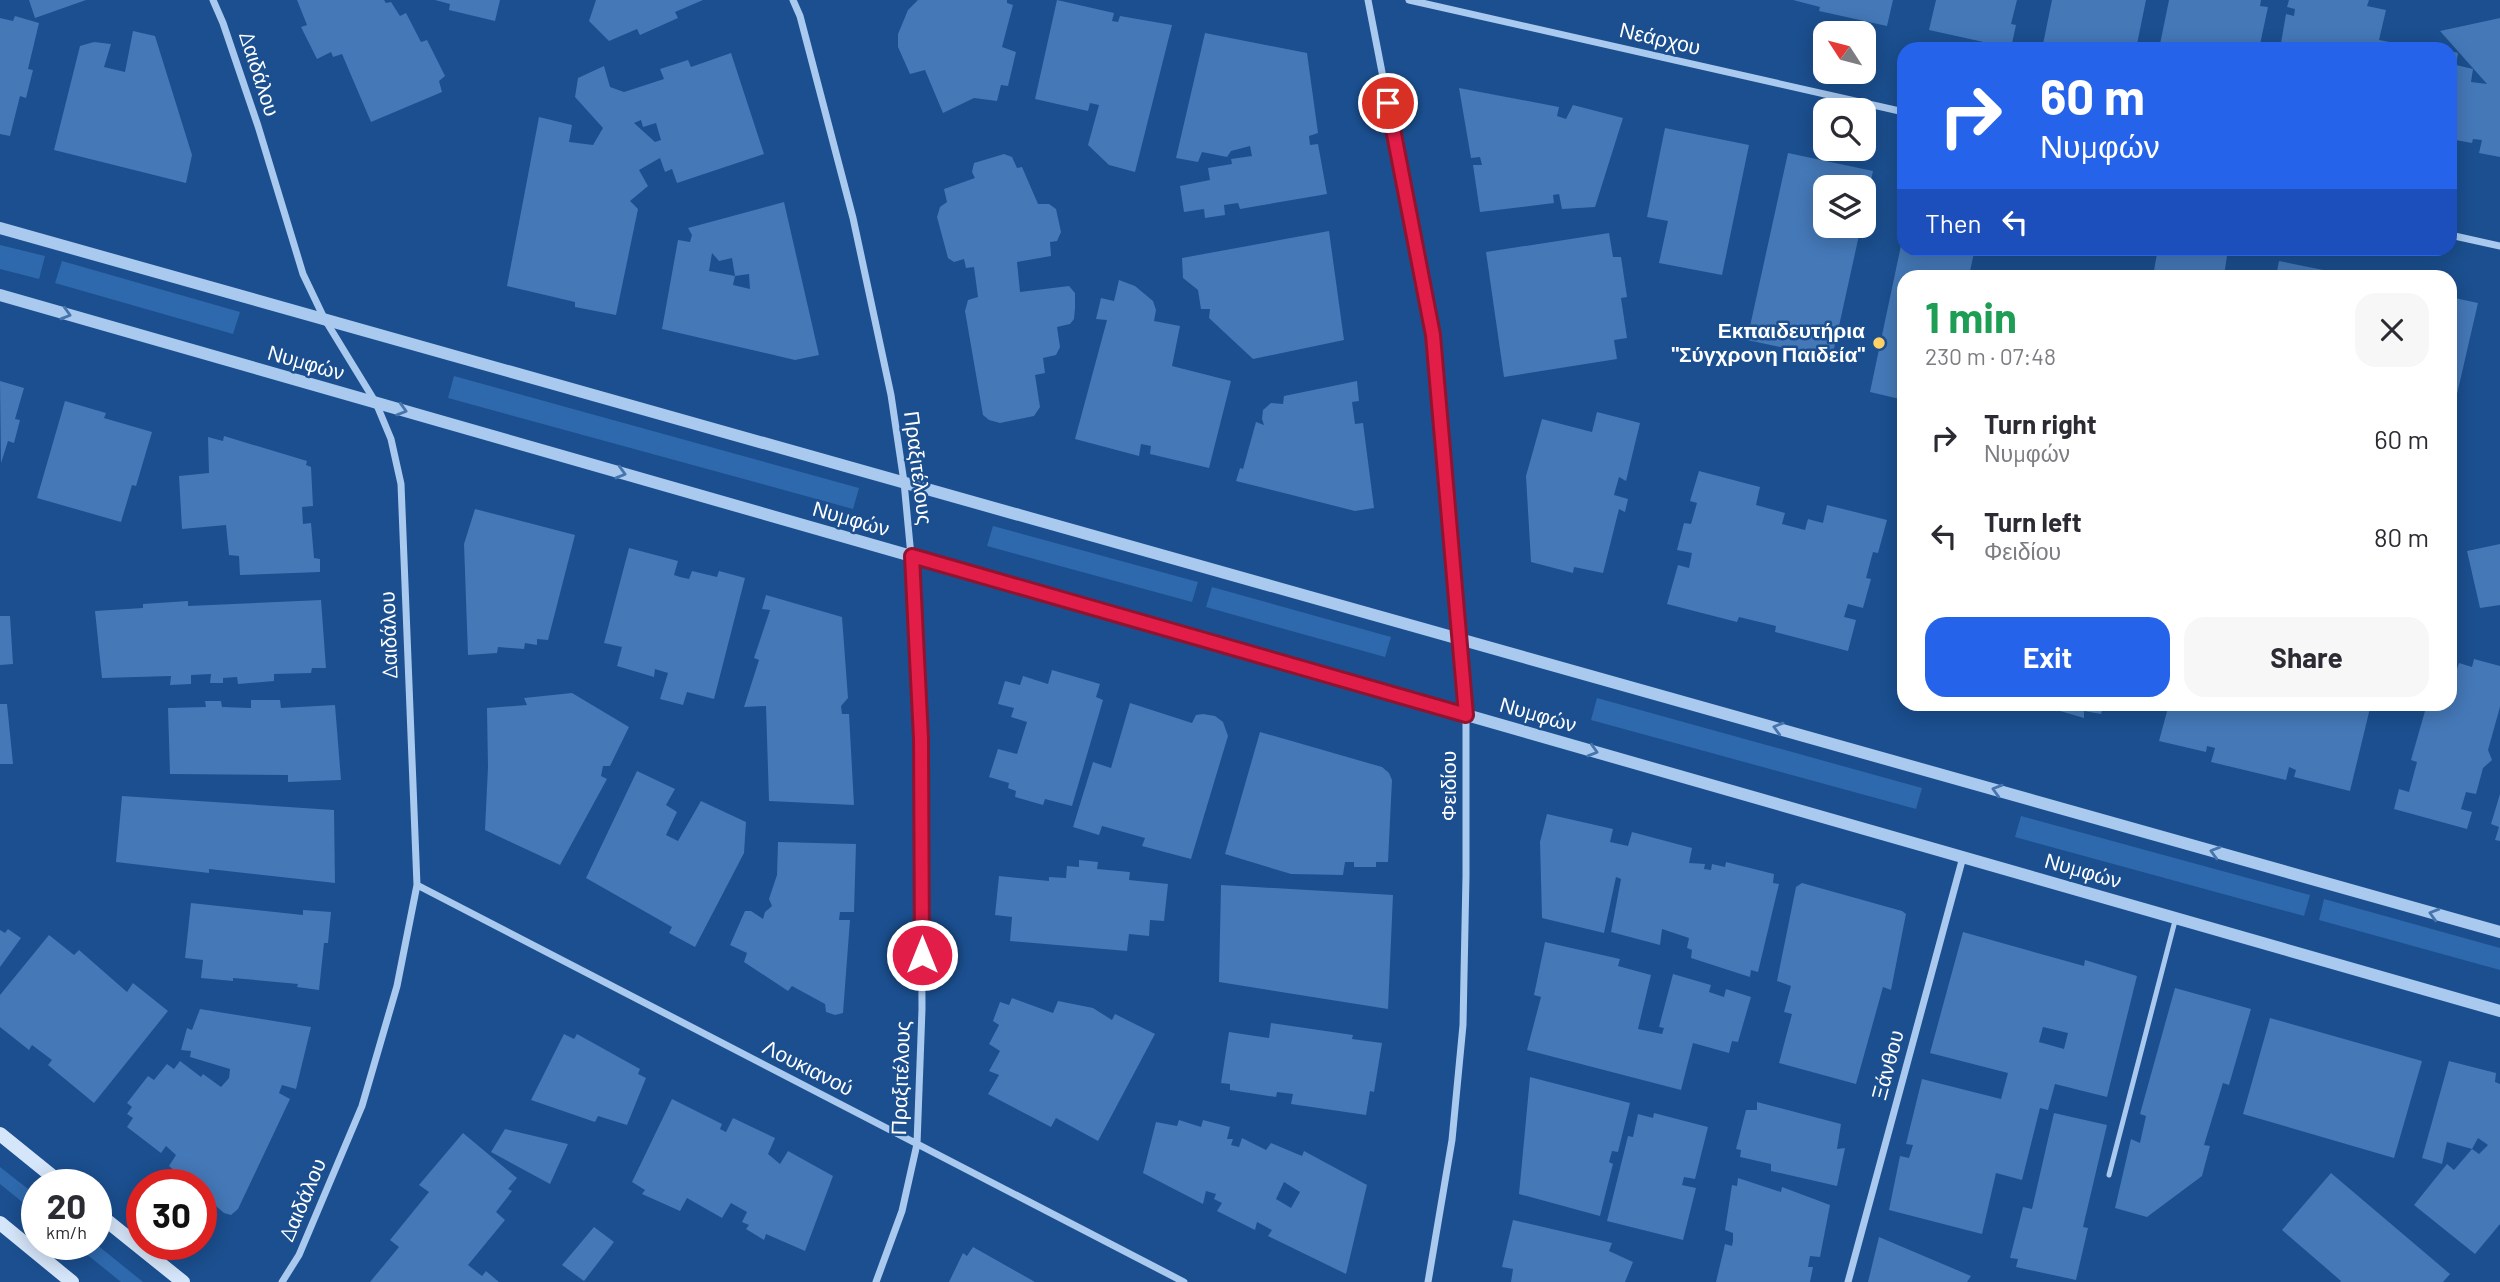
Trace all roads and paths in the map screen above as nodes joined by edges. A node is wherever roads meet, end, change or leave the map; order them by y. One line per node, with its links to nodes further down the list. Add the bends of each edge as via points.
1 (213, 0): 10 (street, Δαιδάλου, via 303,274)
2 (793, 0): 12 (street, Πραξιτέλους, via 853,218 891,395)
3 (1368, 0): 14 (street, Φειδίου, via 1433,335)
4 (1409, 0): 5 (street, Νεάρχου)
5 (1897, 110)
6 (0, 228): 10 (street)
7 (2457, 237): 8 (street)
8 (2500, 246)
9 (0, 295): 11 (street, Νυμφών, one-way to 11)
10 (324, 318): 11 (street, Δαιδάλου); 12 (street)
11 (376, 403): 13 (street, Νυμφών, one-way to 13); 17 (street, Δαιδάλου, via 391,439 401,484)
12 (904, 482): 13 (street, Πραξιτέλους); 14 (street)
13 (912, 556): 15 (street, Νυμφών); 22 (street, Πραξιτέλους, via 921,739 922,1009)
14 (1458, 637): 15 (street, Φειδίου); 19 (street, one-way to 14)
15 (1466, 715): 16 (street, Νυμφών, one-way to 16); 32 (street, Φειδίου, via 1463,1025 1452,1140)
16 (1963, 857): 18 (street, Νυμφών); 33 (street, Ξάνθου)
17 (416, 885): 22 (street, Λουκιανού); 29 (street, Δαιδάλου, via 397,986 362,1106 299,1255)
18 (2176, 918): 20 (street, Νυμφών); 24 (lane)
19 (2500, 932)
20 (2500, 1011)
21 (0, 1134): 23 (main road)
22 (916, 1144): 30 (street, Πραξιτέλους, via 902,1210); 31 (street, Λουκιανού)
23 (43, 1169)
24 (2109, 1175)
25 (0, 1223): 27 (main road)
26 (112, 1225): 28 (main road)
27 (72, 1282)
28 (183, 1282)
29 (282, 1282)
30 (876, 1282)
31 (1184, 1282)
32 (1428, 1282)
33 (1848, 1282)

